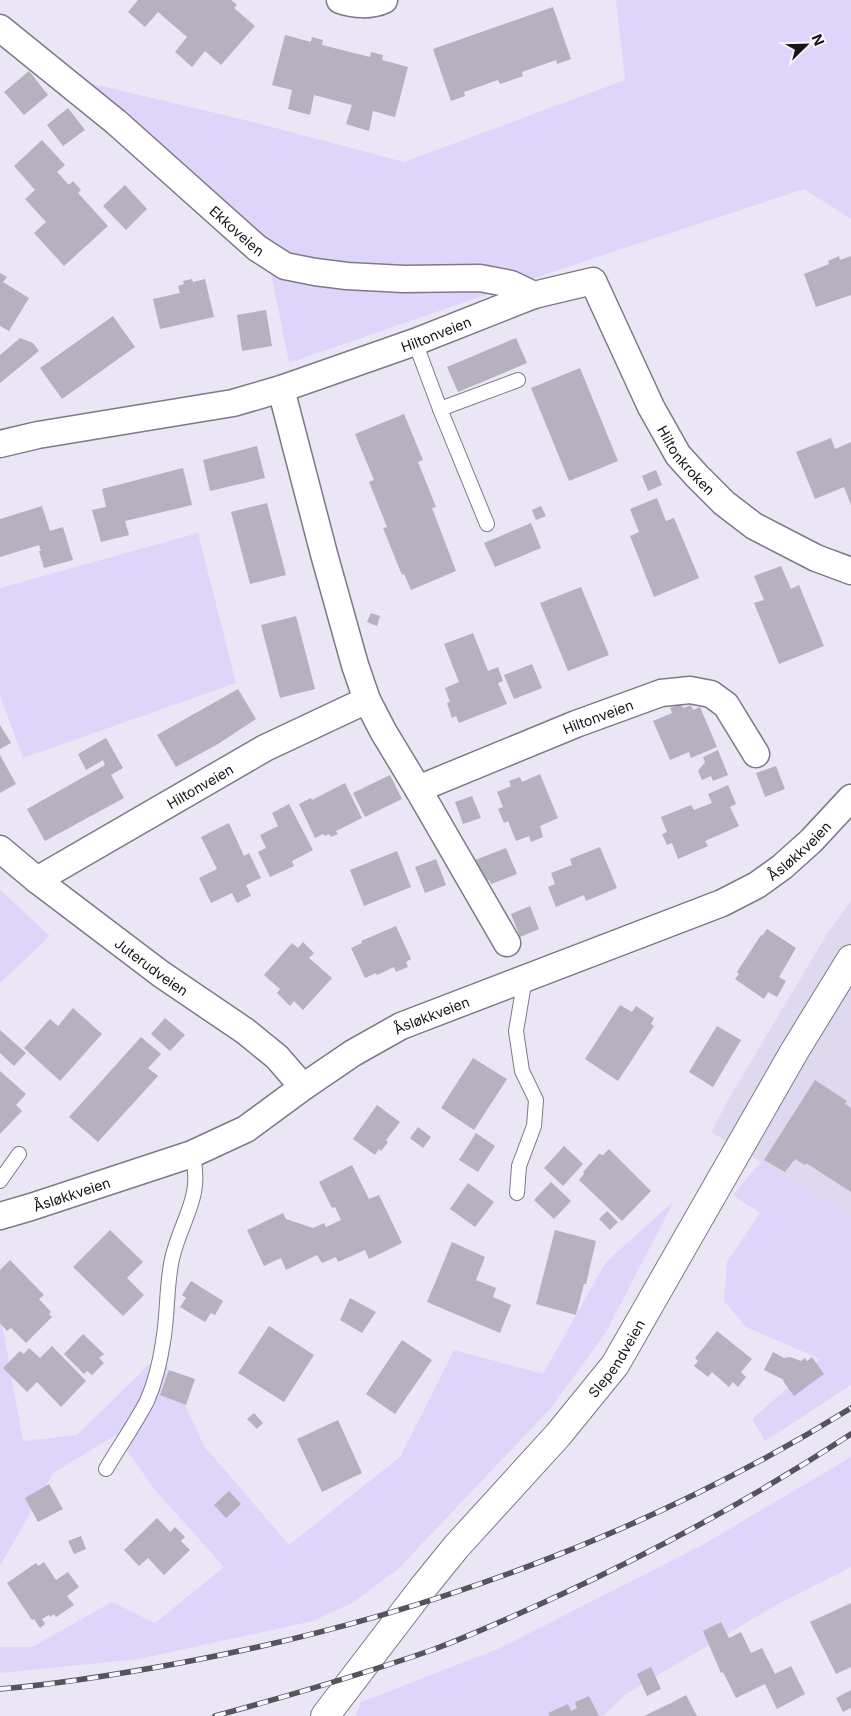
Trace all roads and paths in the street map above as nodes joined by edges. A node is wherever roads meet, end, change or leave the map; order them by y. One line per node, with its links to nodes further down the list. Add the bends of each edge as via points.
1 (340, 0): 2 (street, via 376,4)
2 (384, 0)
3 (0, 28): 5 (street, Ekkoveien, via 116,122 257,248 285,266 347,276 480,278 511,284)
4 (593, 281): 5 (street, Hiltonveien); 12 (street, Hiltonkroken, via 651,407 678,455 724,502 754,526 816,558)
5 (534, 295): 6 (street, Hiltonveien)
6 (415, 342): 8 (street, Hiltonveien); 9 (lane)
7 (518, 380): 9 (lane)
8 (280, 388): 10 (street, Hiltonveien, via 233,403); 13 (street)
9 (440, 409): 11 (lane)
10 (0, 444)
11 (487, 524)
12 (851, 571)
13 (367, 700): 15 (street); 18 (street, Hiltonveien, via 265,748)
14 (756, 754): 15 (street, Hiltonveien, via 726,705 711,694 690,690 662,693)
15 (418, 788): 19 (street)
16 (851, 798): 21 (street, Åsløkkveien, via 811,841 757,885 722,903)
17 (0, 849): 18 (street, Juterudveien)
18 (37, 880): 22 (street, Juterudveien, via 161,974 245,1031 277,1057)
19 (506, 943)
20 (851, 958): 29 (main road, Slependveien, via 615,1365 558,1435 451,1554)
21 (525, 978): 22 (street, Åsløkkveien, via 401,1026); 26 (lane, via 516,1031 522,1071 536,1100 534,1126 519,1166)
22 (303, 1087): 24 (street, Åsløkkveien, via 246,1129)
23 (19, 1154): 25 (lane)
24 (192, 1154): 27 (street, Åsløkkveien); 28 (lane, via 196,1186 172,1260 164,1342 153,1384)
25 (0, 1181)
26 (517, 1193)
27 (1, 1214)
28 (106, 1469)
29 (325, 1716)

